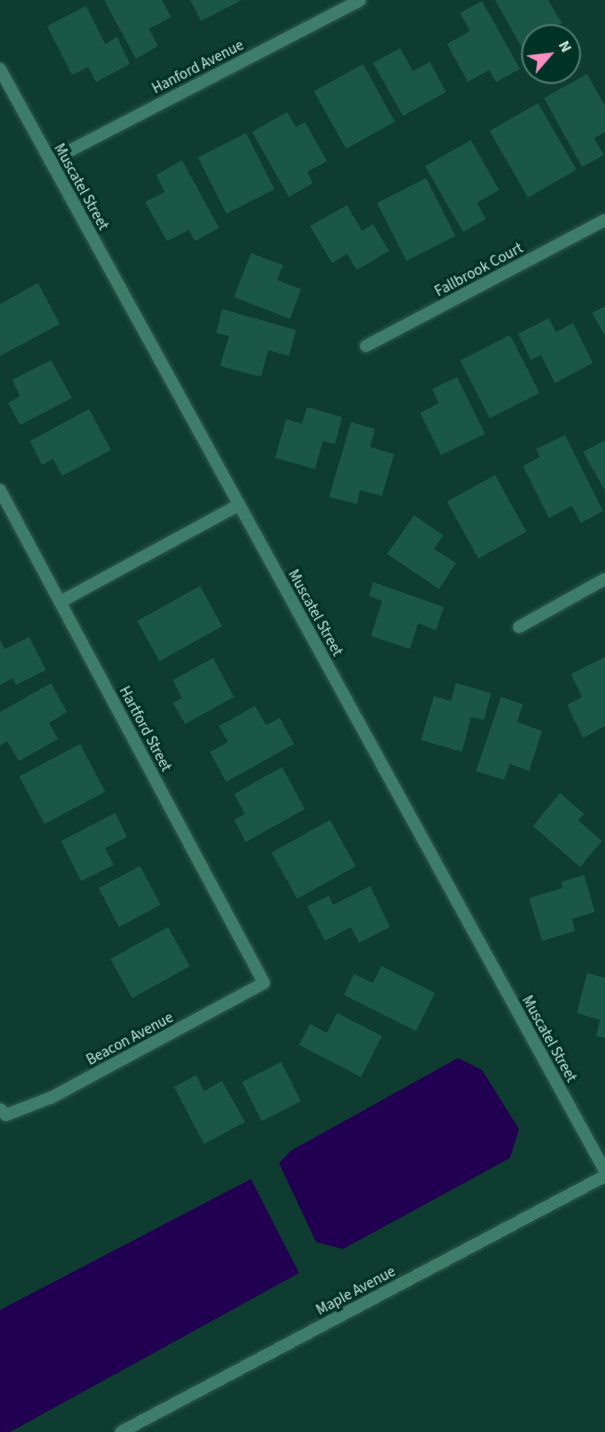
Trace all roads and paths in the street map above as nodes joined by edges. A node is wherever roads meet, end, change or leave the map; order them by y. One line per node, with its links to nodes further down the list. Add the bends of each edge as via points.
1 (360, 0): 3 (street, Hanford Avenue)
2 (0, 69): 3 (street, Muscatel Street)
3 (50, 161): 7 (street, Muscatel Street)
4 (605, 220): 5 (street, Fallbrook Court)
5 (366, 346)
6 (0, 490): 9 (street, Hartford Street)
7 (239, 505): 9 (street); 13 (street, Muscatel Street)
8 (605, 579): 10 (street)
9 (60, 602): 11 (street, Hartford Street)
10 (519, 627)
11 (264, 983): 12 (street, Beacon Avenue, via 50,1098)
12 (3, 1112)
13 (605, 1171)
14 (605, 1176): 15 (street, Maple Avenue)
15 (121, 1432)

